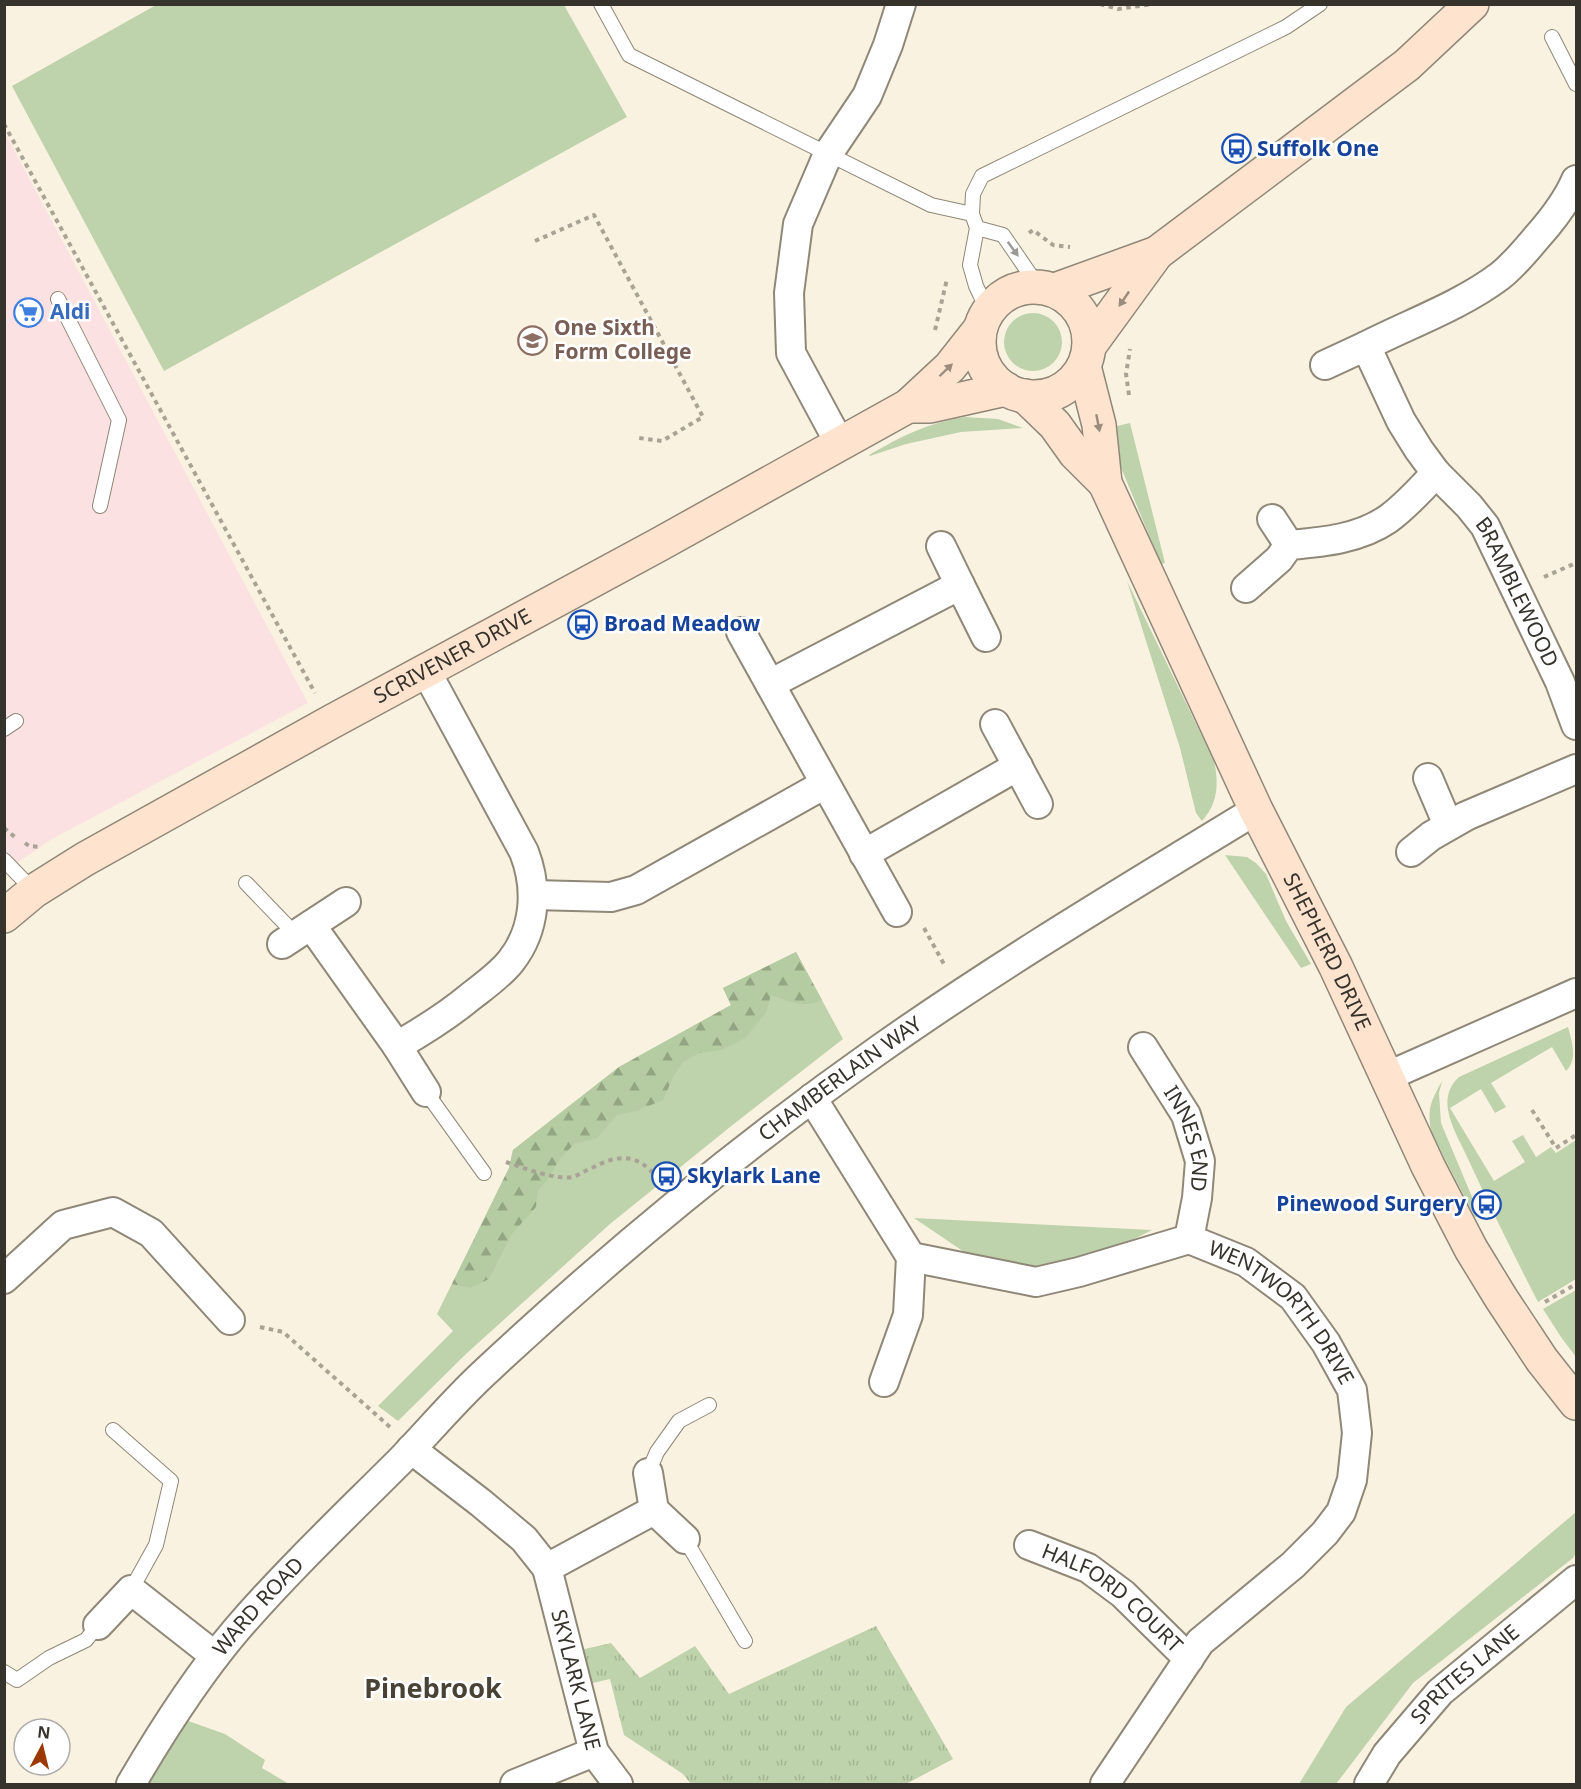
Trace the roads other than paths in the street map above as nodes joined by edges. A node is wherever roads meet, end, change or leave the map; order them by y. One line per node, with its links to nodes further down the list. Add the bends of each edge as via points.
1 (601, 4): 7 (lane, via 629,55)
2 (901, 4): 7 (street, via 867,96)
3 (1320, 4): 9 (lane, via 1286,27 982,176 973,194)
4 (1472, 4): 11 (street, via 1407,65)
5 (1552, 37): 6 (lane)
6 (1576, 84)
7 (828, 154): 9 (lane, via 931,205); 20 (street, via 798,224 789,293 790,343 791,353)
8 (1573, 197): 15 (street, via 1502,274 1476,292)
9 (972, 214): 10 (lane)
10 (977, 228): 12 (lane, one-way to 12, via 1003,236); 14 (lane, via 970,265)
11 (1157, 253): 12 (street); 16 (street, one-way to 16)
12 (1047, 288): 14 (street, via 1021,287 1004,294 991,305); 16 (street, via 1070,299 1082,312 1088,328)
13 (58, 298): 23 (lane, via 119,420)
14 (984, 320): 18 (street, via 978,338 980,355 998,385); 19 (street, SCRIVENER DRIVE, one-way to 14, via 950,367)
15 (1366, 346): 17 (street); 21 (street, BRAMBLEWOOD, via 1401,421)
16 (1087, 355): 18 (street, via 1077,377 1064,389 1048,396 1030,397); 22 (street, SHEPHERD DRIVE, one-way to 22)
17 (1325, 365)
18 (1015, 392): 19 (street, SCRIVENER DRIVE); 22 (street, SHEPHERD DRIVE, via 1056,425 1075,453)
19 (908, 406): 20 (street, SCRIVENER DRIVE)
20 (840, 444): 31 (street, SCRIVENER DRIVE)
21 (1436, 474): 25 (street, via 1387,520 1365,531); 34 (street, BRAMBLEWOOD, via 1485,526 1560,682)
22 (1105, 483): 40 (street, SHEPHERD DRIVE)
23 (100, 506)
24 (1272, 519): 25 (street)
25 (1289, 545): 28 (street)
26 (941, 546): 27 (street)
27 (960, 585): 30 (street); 32 (street)
28 (1246, 588)
29 (741, 632): 32 (street)
30 (986, 637)
31 (426, 671): 46 (street, SCRIVENER DRIVE); 47 (street, via 524,852)
32 (770, 684): 38 (street)
33 (995, 724): 35 (street)
34 (1576, 725)
35 (1018, 766): 39 (street); 43 (street)
36 (1576, 770): 41 (street)
37 (1428, 778): 41 (street)
38 (825, 784): 43 (street); 47 (street, via 636,890 611,897)
39 (1038, 804)
40 (1256, 810): 55 (street, SHEPHERD DRIVE, via 1336,967); 57 (street, CHAMBERLAIN WAY, via 960,994)
41 (1448, 825): 42 (street)
42 (1411, 852)
43 (864, 854): 49 (street)
44 (4, 860): 46 (lane)
45 (246, 883): 51 (lane)
46 (34, 891): 50 (street, SCRIVENER DRIVE)
47 (534, 895): 53 (street, via 531,919 510,962 451,1012)
48 (346, 902): 51 (street)
49 (897, 912)
50 (4, 916)
51 (296, 935): 53 (street)
52 (1576, 997): 55 (street)
53 (397, 1046): 56 (street)
54 (1143, 1047): 59 (street, INNES END, via 1186,1116 1200,1161)
55 (1386, 1077): 64 (street, SHEPHERD DRIVE, via 1471,1249 1542,1360)
56 (426, 1092): 58 (lane)
57 (812, 1098): 60 (street); 67 (street, CHAMBERLAIN WAY, via 677,1203 564,1300 481,1376)
58 (483, 1173)
59 (1189, 1239): 60 (street, WENTWORTH DRIVE, via 1036,1282); 78 (street, WENTWORTH DRIVE, via 1246,1262 1293,1297 1326,1343 1352,1390 1357,1433 1352,1480 1341,1512 1293,1565 1200,1642)
60 (911, 1257): 63 (street, via 908,1315)
61 (4, 1279): 62 (street, via 63,1225 113,1212 151,1233)
62 (230, 1320)
63 (884, 1382)
64 (1576, 1403)
65 (709, 1405): 68 (lane, via 678,1421)
66 (113, 1430): 74 (lane, via 171,1481 156,1545)
67 (411, 1449): 72 (street, SKYLARK LANE, via 524,1539); 77 (street, WARD ROAD, via 280,1581)
68 (648, 1473): 69 (street)
69 (654, 1510): 70 (street); 72 (street)
70 (685, 1539): 76 (lane)
71 (1029, 1545): 78 (street, HALFORD COURT, via 1088,1568 1122,1594)
72 (547, 1568): 80 (street, SKYLARK LANE)
73 (1576, 1580): 85 (street, SPRITES LANE, via 1440,1692 1388,1754)
74 (131, 1590): 75 (street); 77 (street)
75 (98, 1625): 79 (lane, via 86,1641 49,1658 17,1680)
76 (745, 1641)
77 (215, 1656): 81 (street, WARD ROAD)
78 (1189, 1659): 84 (street, WENTWORTH DRIVE)
79 (4, 1672)
80 (594, 1752): 82 (street); 83 (street, SKYLARK LANE)
81 (131, 1785)
82 (515, 1785)
83 (618, 1785)
84 (1105, 1785)
85 (1369, 1785)

